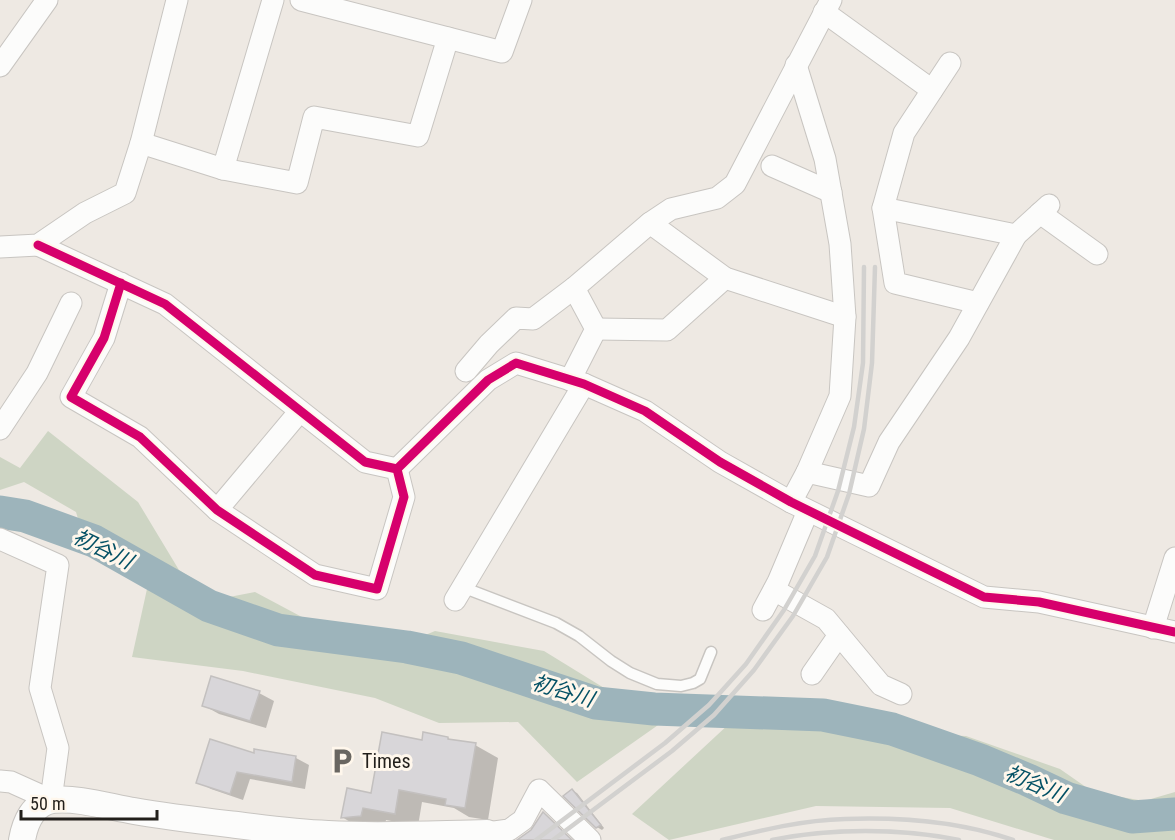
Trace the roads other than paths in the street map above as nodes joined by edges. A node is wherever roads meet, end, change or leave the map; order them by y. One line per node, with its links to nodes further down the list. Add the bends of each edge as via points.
1 (47, 0): 10 (street)
2 (177, 0): 12 (street)
3 (273, 0): 14 (street)
4 (301, 0): 7 (street)
5 (521, 0): 7 (street, via 502,51)
6 (827, 6): 9 (street); 11 (street)
7 (448, 38): 14 (street, via 418,136 314,117 297,183)
8 (950, 63): 11 (street)
9 (796, 65): 15 (street); 17 (street, via 735,184 717,198 671,209)
10 (0, 66)
11 (932, 90): 16 (street, via 904,133)
12 (141, 143): 14 (street); 19 (street, via 125,193 85,213)
13 (772, 166): 15 (street)
14 (223, 169)
15 (831, 192): 27 (street, via 840,244)
16 (883, 208): 18 (street); 26 (street, via 895,283)
17 (650, 223): 22 (street); 24 (street)
18 (1016, 235): 21 (street, via 1045,209); 26 (street)
19 (38, 245): 20 (street); 23 (street)
20 (0, 247)
21 (1097, 254)
22 (725, 278): 27 (street); 28 (street, via 667,330)
23 (121, 283): 31 (street, via 165,304); 36 (street, via 104,338 71,397 140,437)
24 (574, 288): 28 (street); 29 (street, via 533,319 516,318)
25 (71, 303): 32 (street, via 37,373)
26 (978, 303): 34 (street, via 959,338 889,441 869,486)
27 (845, 317): 34 (street, via 840,396)
28 (596, 329): 30 (street)
29 (466, 370)
30 (577, 382): 33 (street, via 516,363 488,380); 35 (street, via 645,411 720,462); 40 (street)
31 (300, 411): 33 (street, via 364,462); 36 (street)
32 (0, 429)
33 (397, 469): 36 (street, via 404,497 376,589 315,575)
34 (807, 472): 35 (street)
35 (800, 506): 39 (street); 42 (street, via 984,597 1039,602)
36 (217, 510)
37 (0, 539): 49 (street, via 58,566 40,688 58,748)
38 (1175, 558): 42 (street)
39 (774, 590): 41 (street); 44 (street, via 826,619)
40 (459, 593): 45 (lane, via 556,623 630,673 657,684 681,686 700,679)
41 (763, 610)
42 (1153, 628): 43 (street)
43 (1175, 633)
44 (839, 635): 46 (street); 47 (street, via 881,685)
45 (711, 652)
46 (812, 674)
47 (901, 694)
48 (0, 781): 49 (street)
49 (51, 800): 51 (street, via 68,799 241,826); 52 (street, via 27,820)
50 (483, 836): 51 (street); 53 (street, via 509,830 523,820 539,790)
51 (409, 838)
52 (22, 840)
53 (590, 840)

